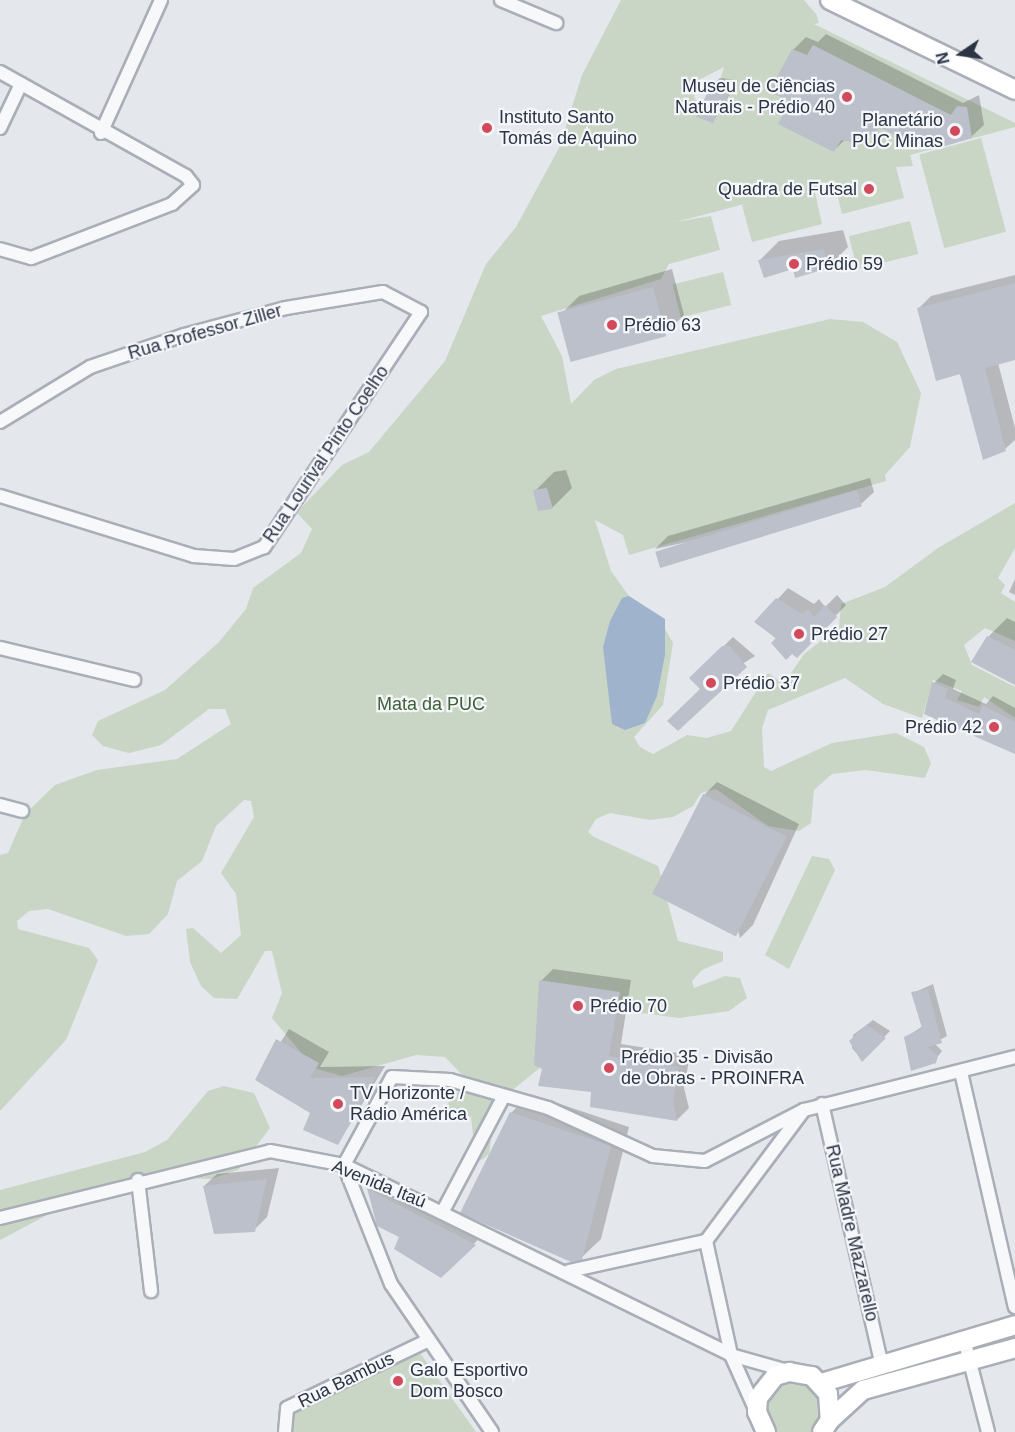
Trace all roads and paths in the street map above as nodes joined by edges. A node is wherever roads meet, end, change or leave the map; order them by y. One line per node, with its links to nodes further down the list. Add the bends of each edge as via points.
1 (161, 0): 10 (street)
2 (501, 0): 5 (street)
3 (830, 0): 4 (street)
4 (853, 5): 8 (street)
5 (556, 24)
6 (0, 72): 7 (street)
7 (21, 84): 9 (street); 10 (street)
8 (1015, 90)
9 (0, 128)
10 (101, 133): 11 (street, via 186,176 192,191 172,204 32,258)
11 (0, 249)
12 (421, 312): 13 (street, Rua Professor Ziller, via 383,292 206,329 90,367); 14 (street, Rua Lourival Pinto Coelho, via 264,547 234,559 194,556)
13 (0, 422)
14 (0, 496)
15 (0, 648): 16 (street)
16 (134, 680)
17 (0, 805): 18 (street)
18 (22, 811)
19 (1015, 1057): 20 (street)
20 (961, 1072): 22 (street); 31 (street)
21 (504, 1096): 23 (street, via 548,1108 653,1156 705,1161); 24 (street, via 450,1080 392,1077); 26 (street)
22 (822, 1104): 23 (street); 38 (street, Rua Madre Mazzarello)
23 (804, 1110): 28 (street)
24 (344, 1165): 25 (street, Avenida Itaú, via 270,1150); 26 (street, Avenida Itaú); 34 (street, via 391,1284)
25 (138, 1180): 27 (street, Avenida Itaú); 30 (street)
26 (443, 1211): 29 (street, Avenida Itaú)
27 (0, 1218)
28 (706, 1241): 29 (street); 36 (street)
29 (569, 1271): 36 (street, Avenida Itaú)
30 (151, 1291)
31 (1015, 1307)
32 (1015, 1326): 33 (street)
33 (964, 1339): 37 (street); 38 (street)
34 (427, 1341): 43 (street, Rua Bambus, via 287,1408); 44 (street)
35 (1015, 1348): 37 (street)
36 (732, 1355): 39 (street, Avenida Itaú); 41 (street)
37 (970, 1359): 42 (street, via 863,1390); 46 (street)
38 (881, 1362): 40 (street)
39 (789, 1372): 40 (street); 41 (street, via 765,1385)
40 (821, 1383): 42 (street, via 831,1407)
41 (757, 1412): 45 (street)
42 (826, 1426)
43 (285, 1432)
44 (492, 1432)
45 (766, 1432)
46 (988, 1432)

